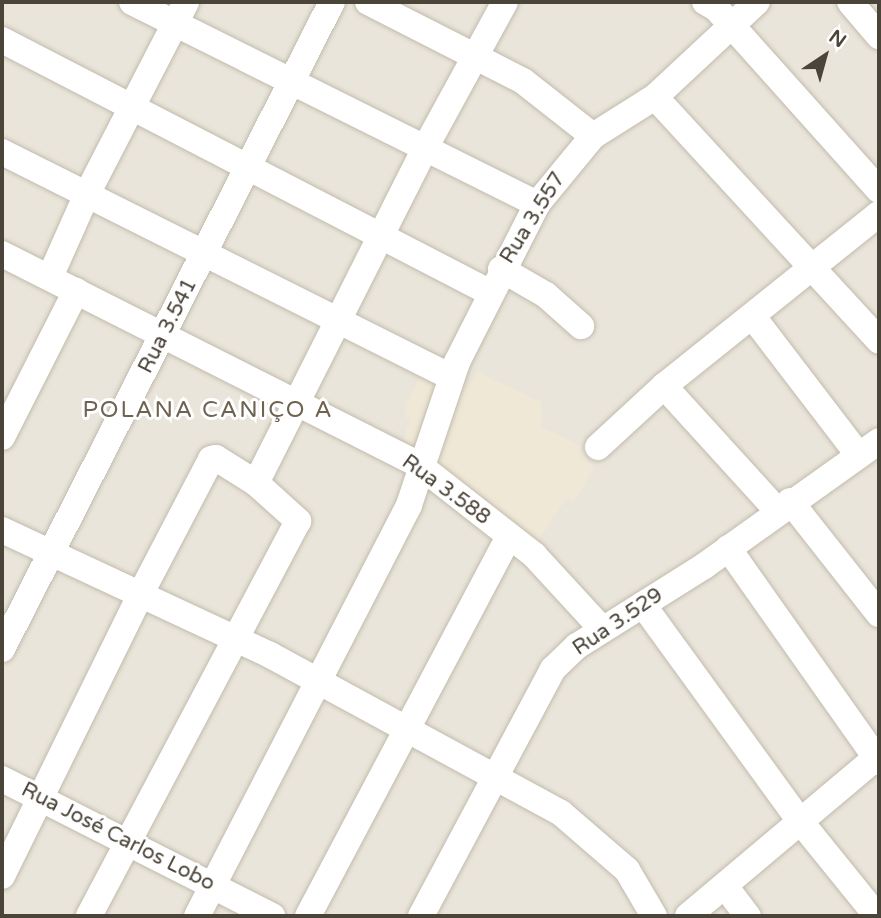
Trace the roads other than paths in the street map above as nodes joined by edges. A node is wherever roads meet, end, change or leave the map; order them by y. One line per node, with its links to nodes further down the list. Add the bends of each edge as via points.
1 (132, 2): 8 (street)
2 (332, 2): 13 (street, Rua 3.541)
3 (368, 2): 12 (street)
4 (505, 2): 12 (street)
5 (705, 2): 9 (street)
6 (757, 2): 9 (street, Rua 3.557)
7 (850, 2): 10 (street)
8 (180, 13): 13 (street); 15 (street)
9 (732, 26): 14 (street, Rua 3.557); 20 (street)
10 (879, 36)
11 (2, 40): 15 (street)
12 (476, 57): 16 (street, via 523,81); 17 (street)
13 (292, 84): 17 (street); 19 (street, Rua 3.541)
14 (655, 97): 16 (street, Rua 3.557); 27 (street)
15 (132, 107): 19 (street); 21 (street)
16 (593, 136): 22 (street, Rua 3.557)
17 (425, 148): 22 (street); 24 (street)
18 (2, 152): 21 (street)
19 (250, 170): 24 (street); 26 (street, Rua 3.541)
20 (879, 190)
21 (86, 196): 26 (street); 28 (street)
22 (537, 204): 29 (street, Rua 3.557)
23 (879, 214): 27 (street)
24 (380, 235): 29 (street); 32 (street)
25 (2, 254): 28 (street, Rua 3.588)
26 (205, 256): 32 (street); 34 (street, Rua 3.541)
27 (815, 268): 31 (street); 35 (street)
28 (50, 277): 30 (street, Rua 3.588)
29 (495, 280): 33 (street, via 546,295); 36 (street, Rua 3.557)
30 (76, 291): 34 (street, Rua 3.588); 39 (street)
31 (753, 317): 37 (street); 40 (street)
32 (339, 320): 36 (street); 38 (street)
33 (581, 326)
34 (163, 337): 38 (street, Rua 3.588); 48 (street, Rua 3.541)
35 (879, 341)
36 (451, 377): 42 (street, Rua 3.557)
37 (664, 386): 41 (street); 44 (street)
38 (297, 403): 42 (street, Rua 3.588); 43 (street)
39 (2, 437)
40 (873, 446): 44 (street, Rua 3.529)
41 (598, 447)
42 (419, 465): 46 (street, Rua 3.588); 55 (street, Rua 3.557, via 409,505)
43 (256, 483): 49 (street, via 211,459); 53 (street, via 299,522)
44 (784, 506): 47 (street, Rua 3.529); 51 (street)
45 (2, 530): 48 (street)
46 (509, 537): 52 (street, Rua 3.588, via 534,555); 56 (street)
47 (728, 548): 50 (street, Rua 3.529); 57 (street)
48 (52, 551): 49 (street); 54 (street, Rua 3.541)
49 (139, 595): 53 (street); 60 (street)
50 (643, 605): 52 (street, Rua 3.529); 61 (street)
51 (879, 614)
52 (602, 629): 58 (street, Rua 3.529, via 554,669)
53 (233, 638): 55 (street); 62 (street)
54 (2, 649)
55 (318, 680): 56 (street); 64 (street, Rua 3.557)
56 (409, 728): 58 (street); 69 (street)
57 (878, 759): 61 (street)
58 (496, 777): 70 (street, Rua 3.529); 71 (street, via 561,813 613,856 627,870)
59 (2, 779): 60 (street, Rua José Carlos Lobo)
60 (38, 798): 62 (street, Rua José Carlos Lobo); 63 (street)
61 (800, 821): 65 (street); 74 (street)
62 (128, 841): 64 (street, Rua José Carlos Lobo); 66 (street)
63 (2, 876)
64 (214, 885): 67 (street, Rua 3.557); 68 (street, Rua José Carlos Lobo)
65 (725, 886): 72 (street); 73 (street)
66 (89, 916)
67 (197, 916)
68 (272, 916)
69 (308, 916)
70 (421, 916)
71 (654, 916)
72 (688, 916)
73 (748, 916)
74 (877, 916)

